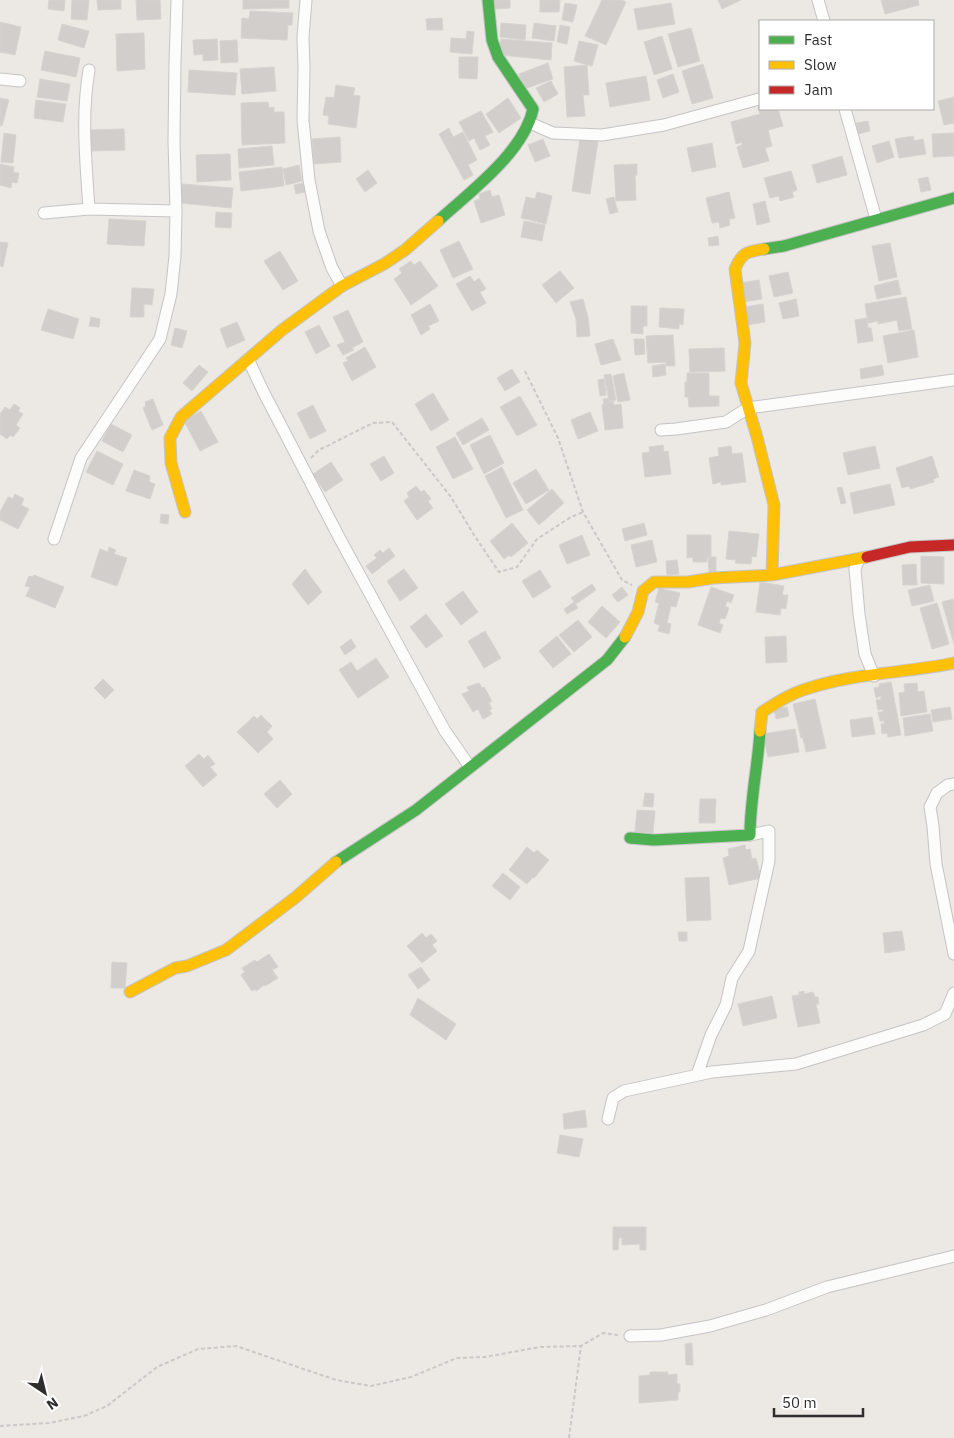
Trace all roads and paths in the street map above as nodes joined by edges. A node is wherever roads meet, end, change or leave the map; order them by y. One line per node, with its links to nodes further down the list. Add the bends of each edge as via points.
1 (178, 0): 14 (street, via 174,141)
2 (306, 0): 17 (street, via 303,120 309,180 319,231)
3 (488, 0): 11 (street, via 492,40 512,80 530,101 533,109)
4 (818, 0): 5 (street)
5 (824, 20)
6 (89, 70): 13 (street, via 85,96 85,143)
7 (0, 78): 8 (street)
8 (20, 81)
9 (759, 99): 11 (street, via 664,125 602,135 553,133)
10 (845, 110): 16 (street)
11 (530, 123): 17 (street, via 489,176 405,250)
12 (954, 198): 16 (street)
13 (90, 209): 14 (street); 15 (street)
14 (176, 211): 26 (street, via 171,294 160,339 81,458)
15 (44, 213)
16 (876, 218): 21 (street, via 784,246 748,252 739,259 735,269 745,343 741,384)
17 (342, 286): 18 (street)
18 (248, 358): 23 (street); 24 (street, via 181,417 170,438 172,463)
19 (525, 371): 25 (path, via 558,438)
20 (954, 380): 21 (street)
21 (748, 408): 22 (street, via 726,422); 29 (street, via 774,505)
22 (661, 430)
23 (303, 467): 25 (path, via 319,450 373,423 392,422 451,497 499,572 518,567 537,539); 33 (street, via 445,731)
24 (185, 512)
25 (582, 512): 30 (path, via 622,580)
26 (54, 539)
27 (954, 545): 28 (street, via 910,547)
28 (859, 559): 29 (street); 32 (street, via 855,570 859,614 865,654)
29 (772, 575): 30 (street, via 654,582)
30 (643, 591): 33 (street, via 641,610 629,634 607,660)
31 (954, 663): 32 (street)
32 (874, 676): 35 (street, via 806,688 776,701 762,712)
33 (470, 767): 38 (street, via 416,810 332,865 226,950 175,968)
34 (954, 784): 37 (street, via 937,793 930,806 936,864)
35 (750, 835): 36 (street, via 654,840); 40 (street, via 769,831 769,861 760,908 749,950 732,978 726,1005)
36 (630, 838)
37 (954, 954)
38 (130, 992)
39 (954, 993): 40 (street, via 944,1014 923,1025 796,1064)
40 (697, 1075): 41 (street, via 624,1091 612,1098)
41 (608, 1119)
42 (954, 1256): 43 (street, via 827,1287 766,1310 710,1326 660,1335)
43 (630, 1336): 44 (path, via 603,1333)
44 (581, 1346): 45 (path, via 540,1347 485,1357 457,1358 411,1377 371,1386 336,1380 236,1346 198,1349 157,1367 107,1406 84,1416 49,1424); 46 (path)
45 (0, 1426)
46 (569, 1438)

